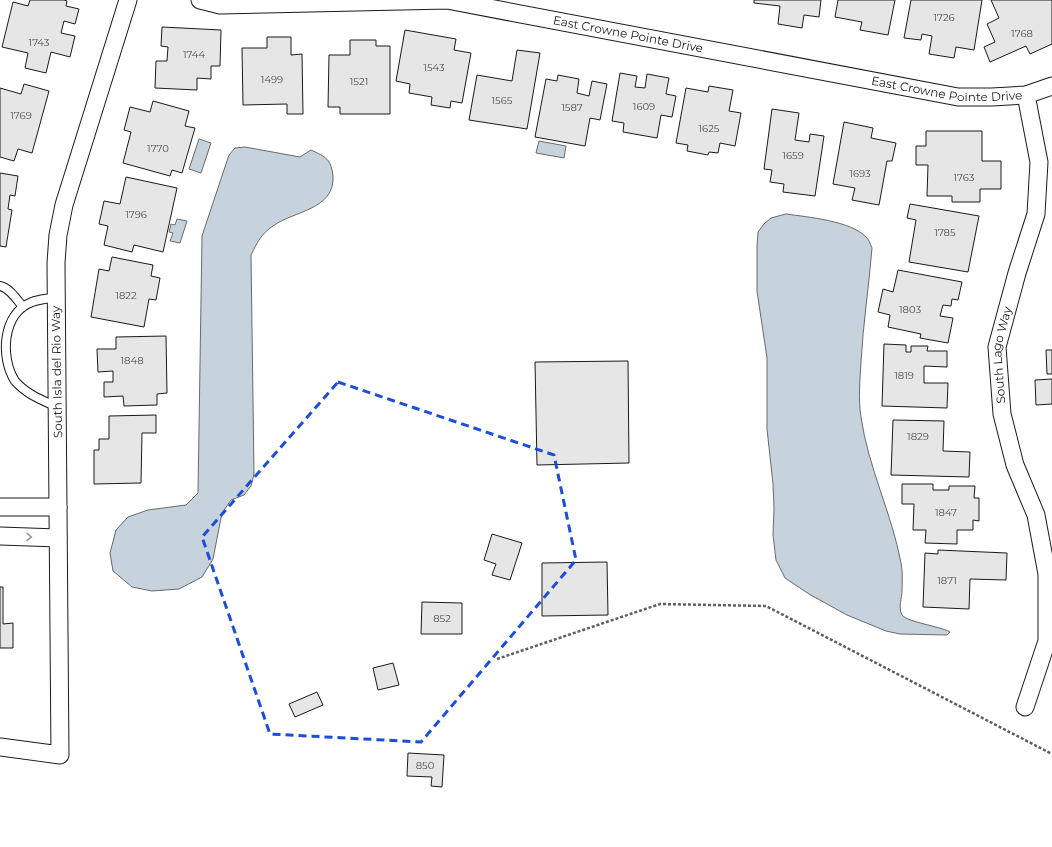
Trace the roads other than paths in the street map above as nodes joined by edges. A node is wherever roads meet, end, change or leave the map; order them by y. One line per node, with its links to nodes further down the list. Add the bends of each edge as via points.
1 (128, 0): 6 (street, South Isla del Rio Way, via 64,206 58,235)
2 (200, 0): 4 (street, East Crowne Pointe Drive, via 220,5 447,0 958,97)
3 (1052, 86): 4 (street, East Crowne Pointe Drive)
4 (1026, 94): 13 (street, South Lago Way, via 1039,162 1036,214 997,347 1002,414 1015,465 1036,514 1047,574 1047,641)
5 (0, 286): 7 (lane, via 11,293)
6 (56, 297): 7 (lane, via 31,302); 8 (street, South Isla del Rio Way)
7 (23, 307): 8 (lane, via 9,322 5,336 6,366 14,380 26,392)
8 (57, 407): 10 (street, South Isla del Rio Way)
9 (0, 507): 10 (street)
10 (58, 507): 12 (street, South Isla del Rio Way)
11 (0, 536): 12 (street, one-way to 12)
12 (58, 538): 14 (street, South Isla del Rio Way, via 60,755)
13 (1025, 707)
14 (0, 747)

